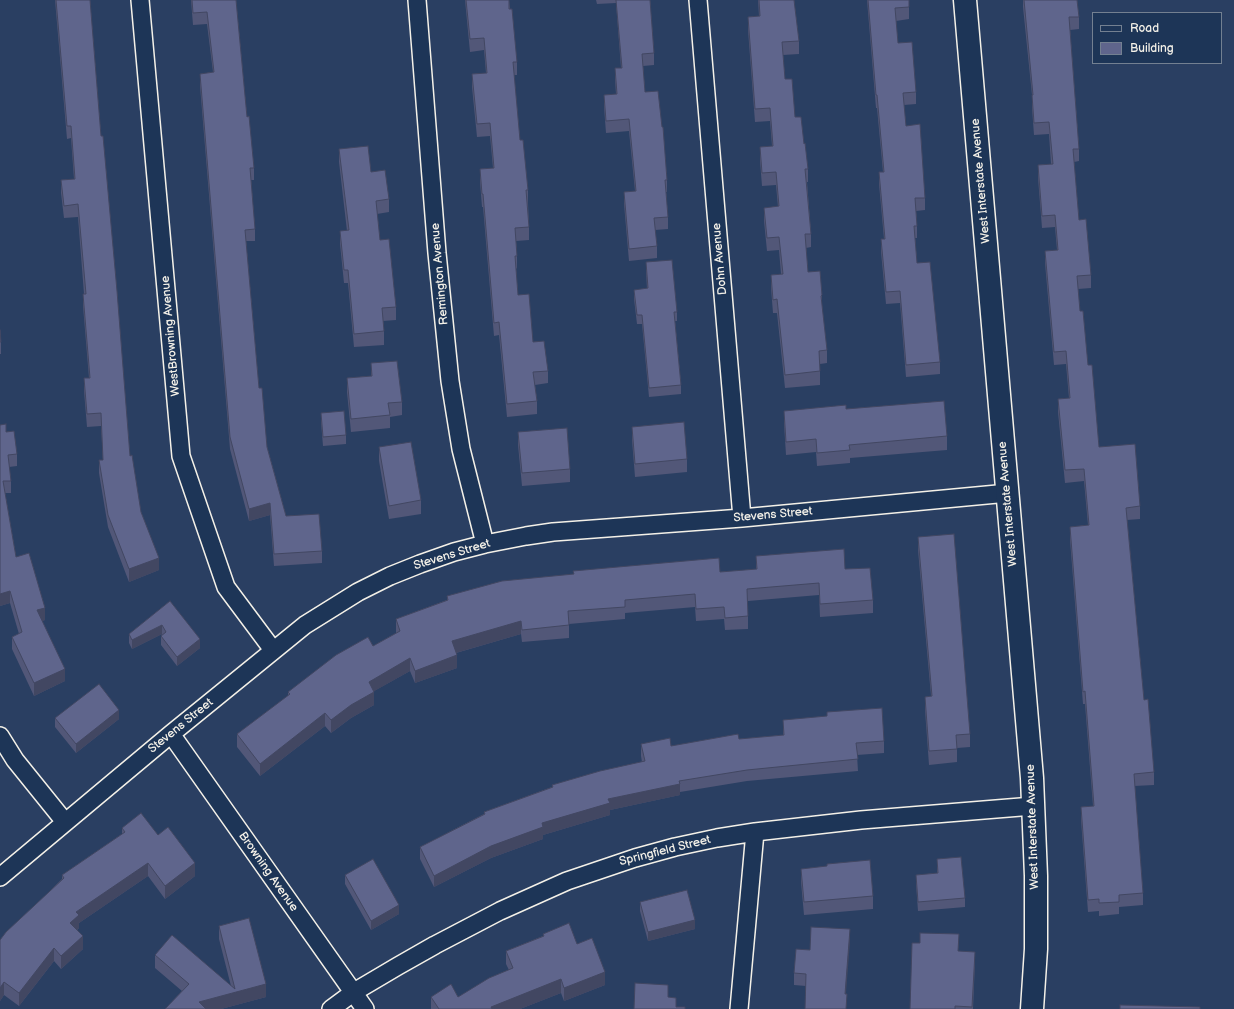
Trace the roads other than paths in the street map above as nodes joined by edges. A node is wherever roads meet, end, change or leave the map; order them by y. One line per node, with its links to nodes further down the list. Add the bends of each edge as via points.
1 (140, 0): 8 (street, WestBrowning Avenue, via 182,456 226,587)
2 (417, 0): 7 (street, Remington Avenue, via 450,381 461,449)
3 (698, 0): 6 (street, Dohn Avenue)
4 (965, 0): 5 (street, West Interstate Avenue)
5 (1008, 493): 6 (street, Stevens Street); 11 (street, West Interstate Avenue)
6 (742, 518): 7 (street, Stevens Street, via 553,532)
7 (485, 544): 8 (street, Stevens Street, via 420,564 371,586 305,625)
8 (273, 650): 9 (street, Stevens Street)
9 (171, 734): 12 (street, Stevens Street); 15 (street, Browning Avenue)
10 (0, 736): 12 (street)
11 (1033, 806): 13 (street, Springfield Street, via 861,820); 19 (street, West Interstate Avenue, via 1036,949)
12 (65, 822): 14 (street, Stevens Street)
13 (754, 832): 15 (street, Springfield Street, via 675,847 567,881 467,928); 18 (street)
14 (0, 877)
15 (354, 992): 16 (street, Springfield Street); 17 (street, Browning Avenue)
16 (331, 1009)
17 (365, 1009)
18 (740, 1009)
19 (1032, 1009)

